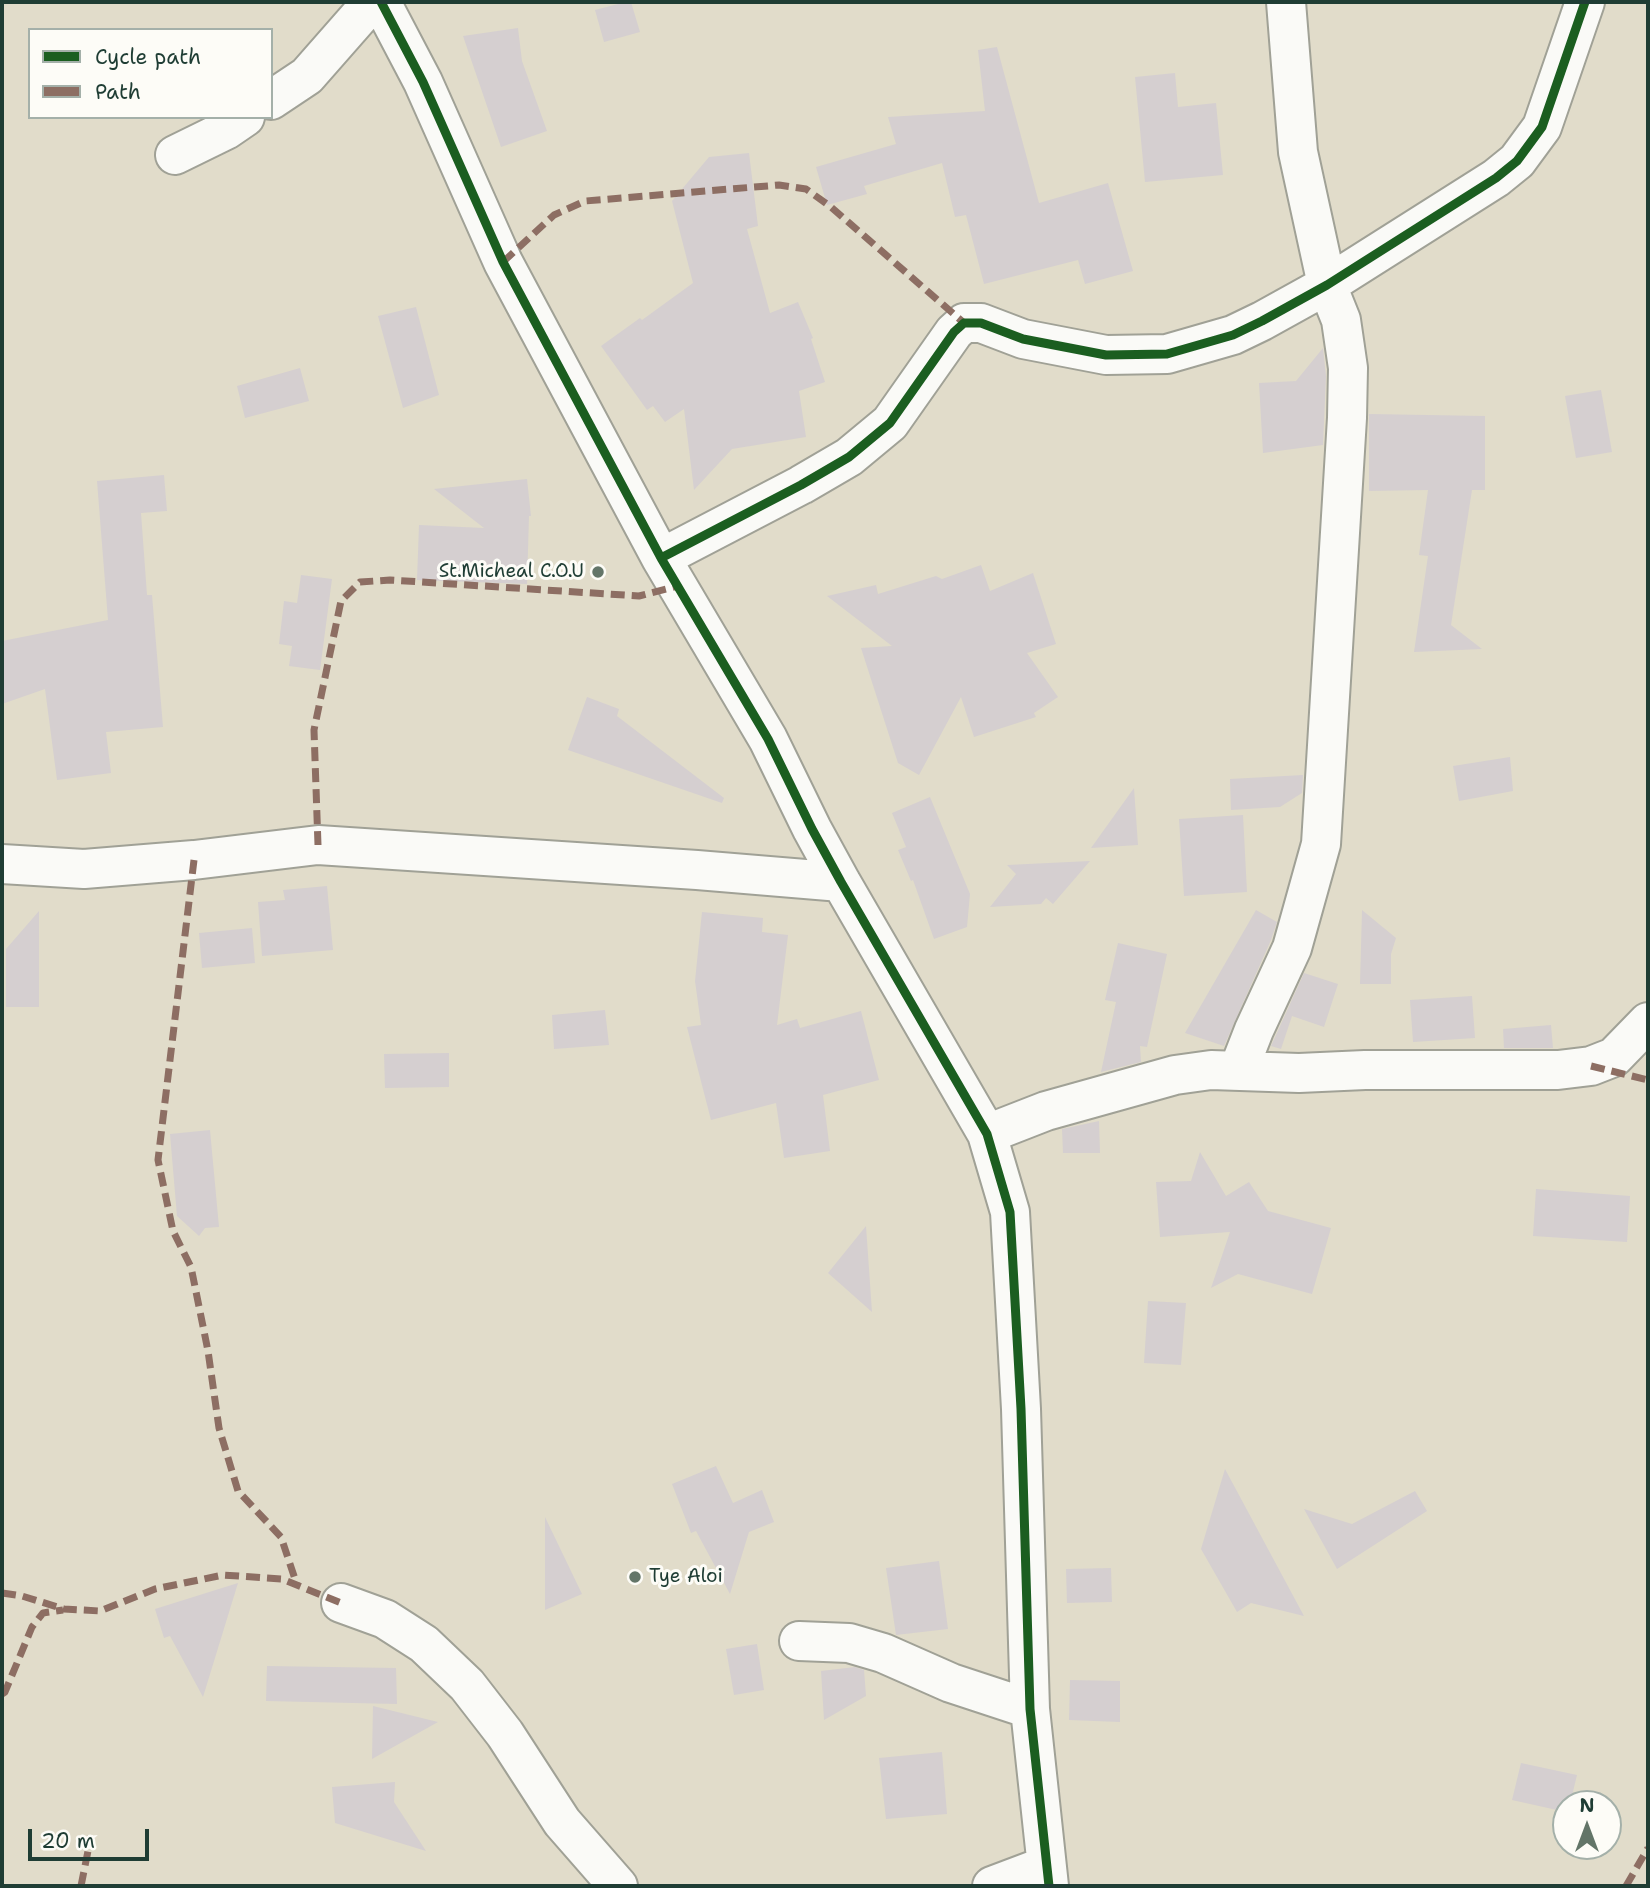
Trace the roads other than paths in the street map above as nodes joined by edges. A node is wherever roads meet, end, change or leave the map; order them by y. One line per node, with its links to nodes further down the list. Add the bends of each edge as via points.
1 (372, 2): 5 (street, via 307,76)
2 (381, 2): 9 (street, via 423,82 503,262)
3 (1286, 2): 8 (street, via 1298,152)
4 (1586, 2): 8 (street, via 1542,127 1517,161)
5 (273, 99)
6 (242, 119): 7 (street)
7 (175, 155)
8 (1327, 285): 9 (street, via 1234,335 1167,354 1106,355 1023,339 981,323 964,323 890,423 849,457); 13 (street, via 1341,320 1348,368 1321,845 1292,948)
9 (662, 558): 11 (street, via 768,739)
10 (2, 864): 11 (street, via 84,869 318,845)
11 (841, 882): 14 (street)
12 (1648, 1022): 13 (street, via 1614,1057 1569,1069)
13 (1238, 1071): 14 (street, via 1175,1075 1046,1111)
14 (987, 1134): 17 (street, via 1010,1212)
15 (341, 1603): 19 (street, via 385,1619 424,1644 467,1685 562,1822)
16 (799, 1641): 17 (street, via 849,1643 883,1653 951,1683)
17 (1030, 1709): 18 (street)
18 (1047, 1876): 20 (street)
19 (618, 1886)
20 (992, 1886)

